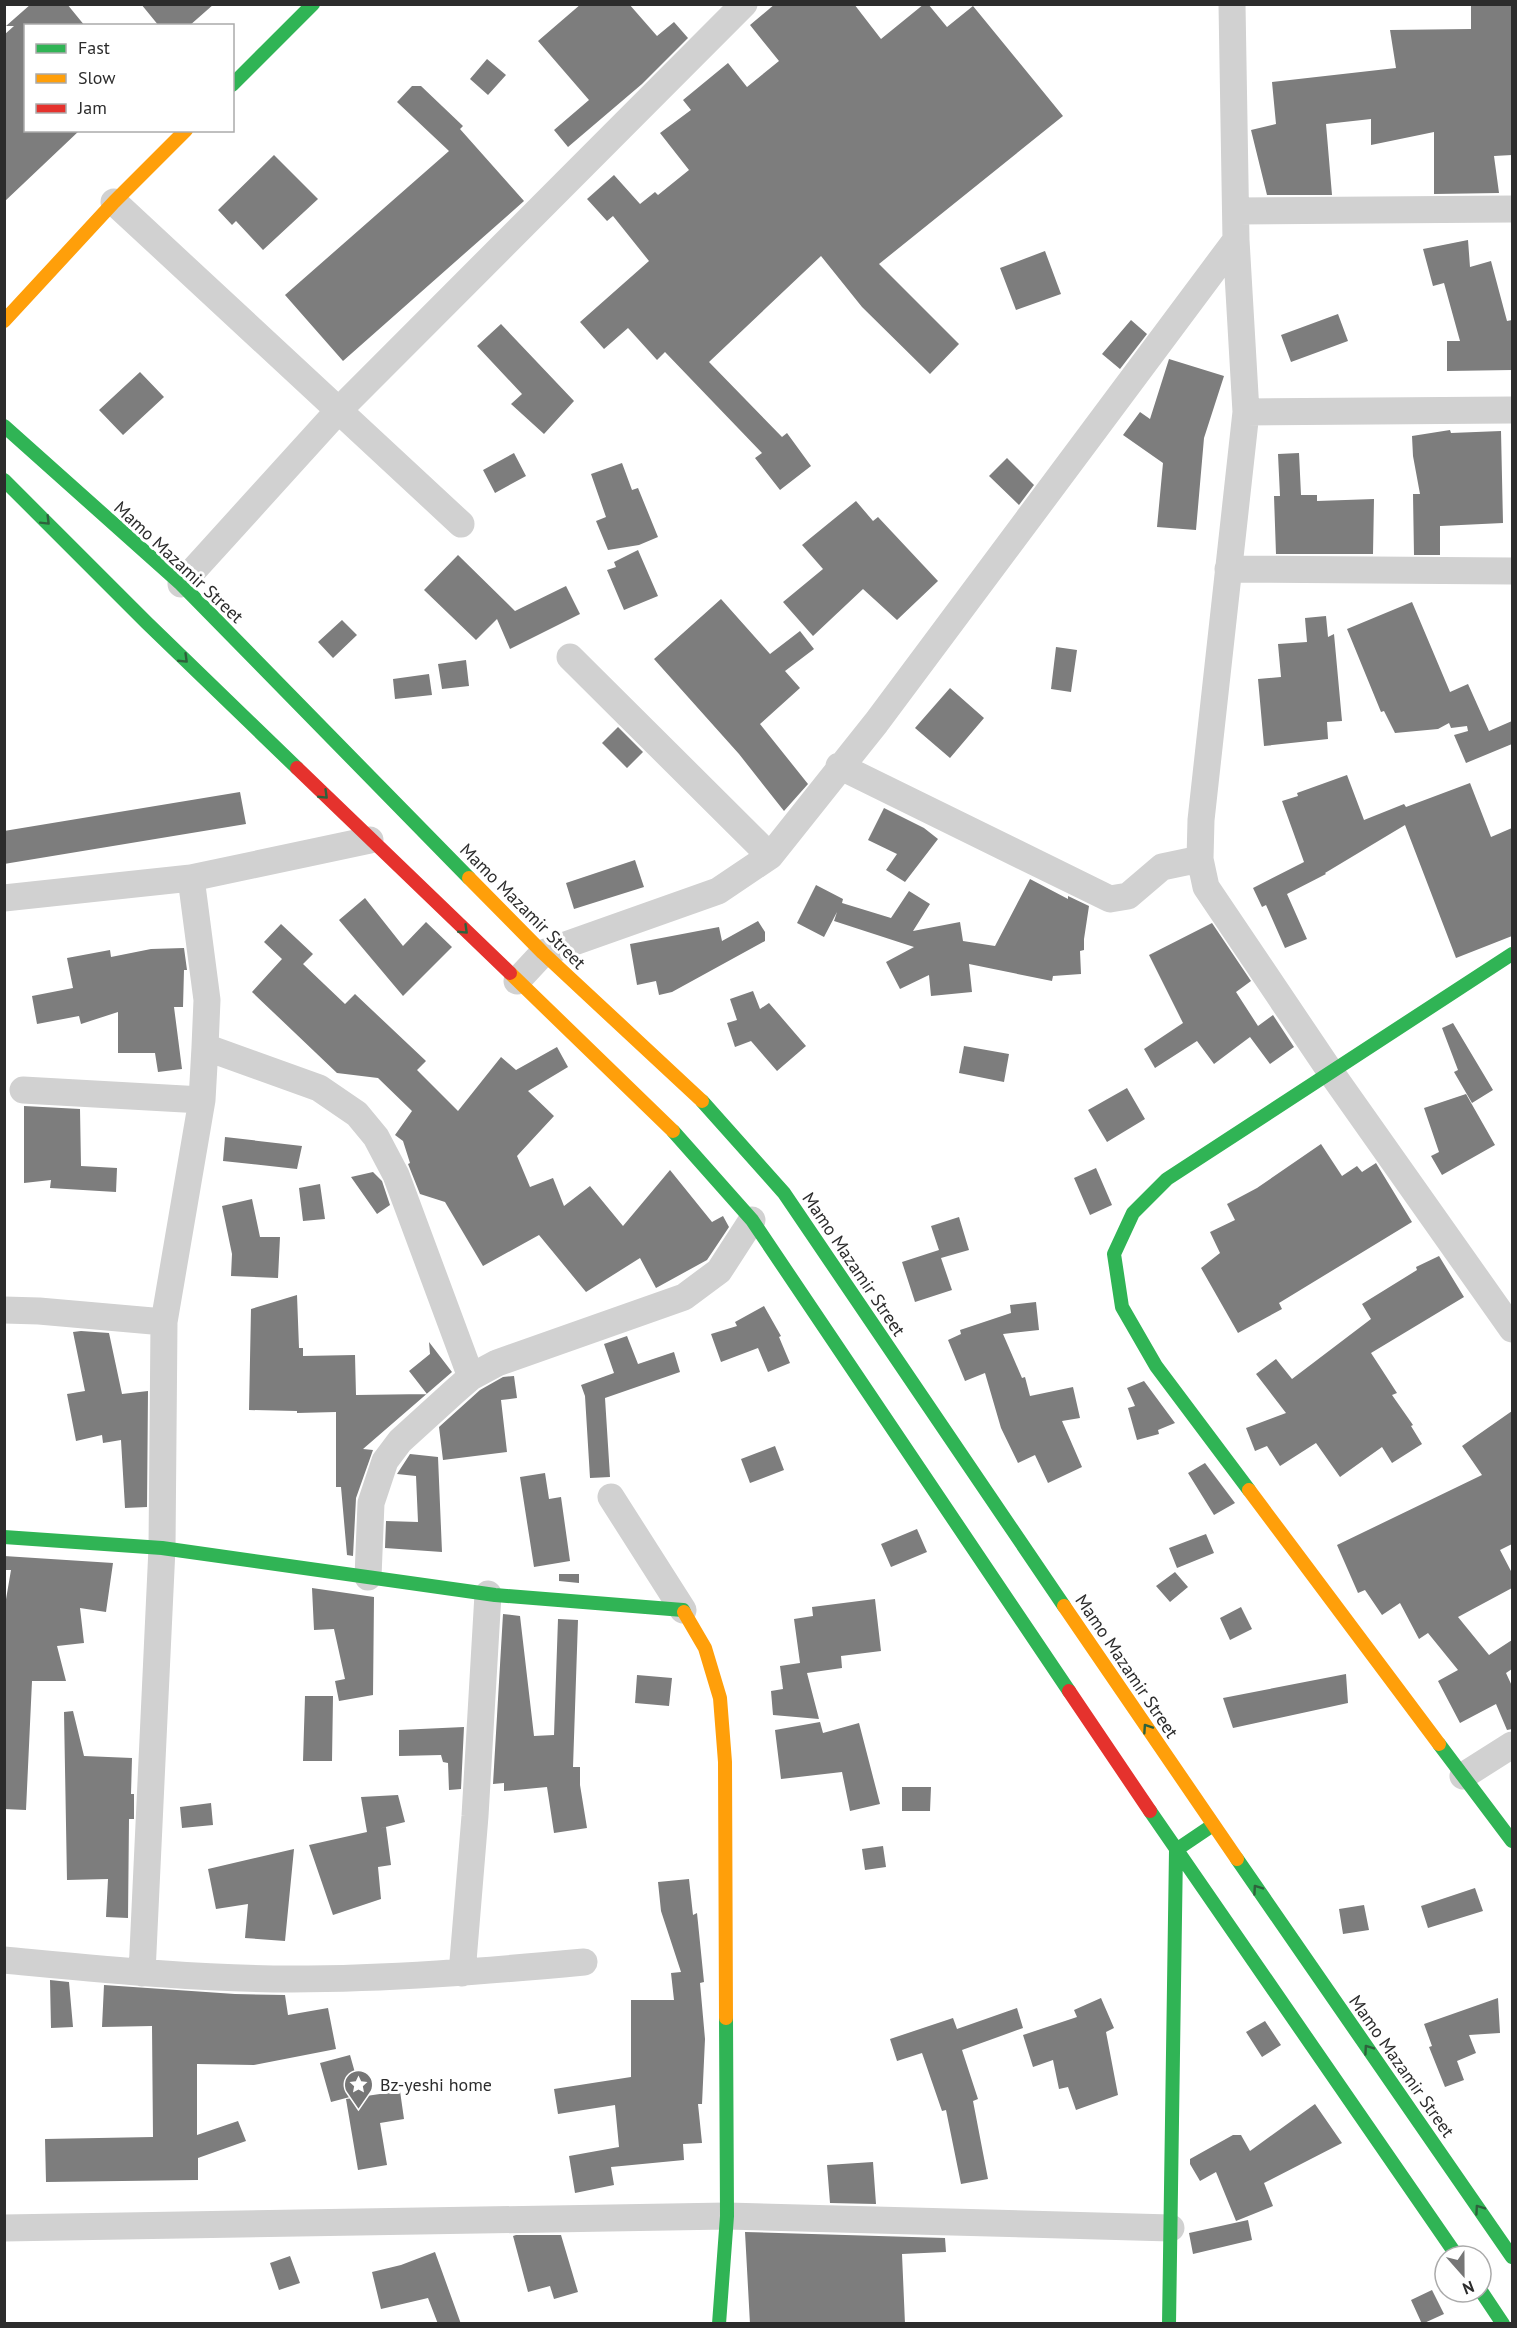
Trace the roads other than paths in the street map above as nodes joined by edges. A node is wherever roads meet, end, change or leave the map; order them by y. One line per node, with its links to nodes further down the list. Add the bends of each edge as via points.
1 (313, 4): 4 (main road)
2 (744, 4): 12 (street)
3 (1232, 4): 8 (street)
4 (234, 83)
5 (184, 132): 6 (main road)
6 (114, 202): 10 (main road); 12 (street)
7 (1512, 209): 8 (street)
8 (1237, 211): 9 (street)
9 (1236, 240): 13 (street); 21 (street, via 876,723)
10 (4, 321)
11 (1512, 410): 13 (street)
12 (338, 411): 16 (street); 19 (street)
13 (1246, 412): 17 (street)
14 (4, 426): 19 (main road, Mamo Mazamir Street)
15 (4, 480): 22 (main road, one-way to 22)
16 (461, 524)
17 (1228, 569): 18 (street); 24 (street)
18 (1511, 576)
19 (181, 584): 27 (main road, Mamo Mazamir Street)
20 (570, 657): 23 (street)
21 (839, 766): 23 (street); 24 (street, via 1110,899 1128,896 1162,867)
22 (370, 840): 25 (street); 29 (main road, one-way to 29)
23 (770, 856): 27 (street, via 718,891)
24 (1200, 859): 31 (street, via 1206,887)
25 (191, 878): 26 (street); 30 (street, via 207,1000)
26 (4, 898)
27 (543, 952): 29 (street); 47 (main road, Mamo Mazamir Street, one-way to 27, via 784,1193 698,1096)
28 (1512, 954): 31 (main road)
29 (517, 981): 34 (main road, via 671,1129)
30 (205, 1047): 33 (street); 38 (street, via 319,1088 357,1114 376,1137 396,1175)
31 (1332, 1074): 37 (street); 46 (main road, via 1167,1179 1133,1213 1114,1254 1122,1307 1156,1366)
32 (22, 1090): 33 (street)
33 (202, 1100): 36 (street)
34 (752, 1220): 38 (street, via 719,1271 684,1297 497,1363); 49 (main road)
35 (4, 1310): 36 (street)
36 (164, 1322): 41 (street)
37 (1512, 1329)
38 (471, 1377): 42 (street, via 400,1441 385,1461 371,1503)
39 (611, 1497): 44 (street)
40 (4, 1537): 41 (main road)
41 (162, 1548): 42 (main road); 52 (street)
42 (368, 1577): 43 (main road)
43 (488, 1594): 44 (main road); 53 (street)
44 (683, 1610): 54 (main road, via 705,1648 720,1698 724,1762)
45 (1512, 1745): 46 (street)
46 (1464, 1776): 48 (main road)
47 (1213, 1825): 49 (main road); 58 (main road, Mamo Mazamir Street, one-way to 47)
48 (1512, 1841)
49 (1176, 1850): 56 (main road); 57 (main road)
50 (4, 1960): 52 (street)
51 (584, 1962): 53 (street)
52 (142, 1973): 53 (street, via 291,1979)
53 (462, 1973)
54 (727, 2216): 55 (street); 56 (street); 60 (main road)
55 (4, 2228)
56 (1171, 2228): 61 (main road)
57 (1449, 2244)
58 (1512, 2257)
59 (1490, 2304): 62 (main road)
60 (719, 2324)
61 (1169, 2324)
62 (1503, 2324)

